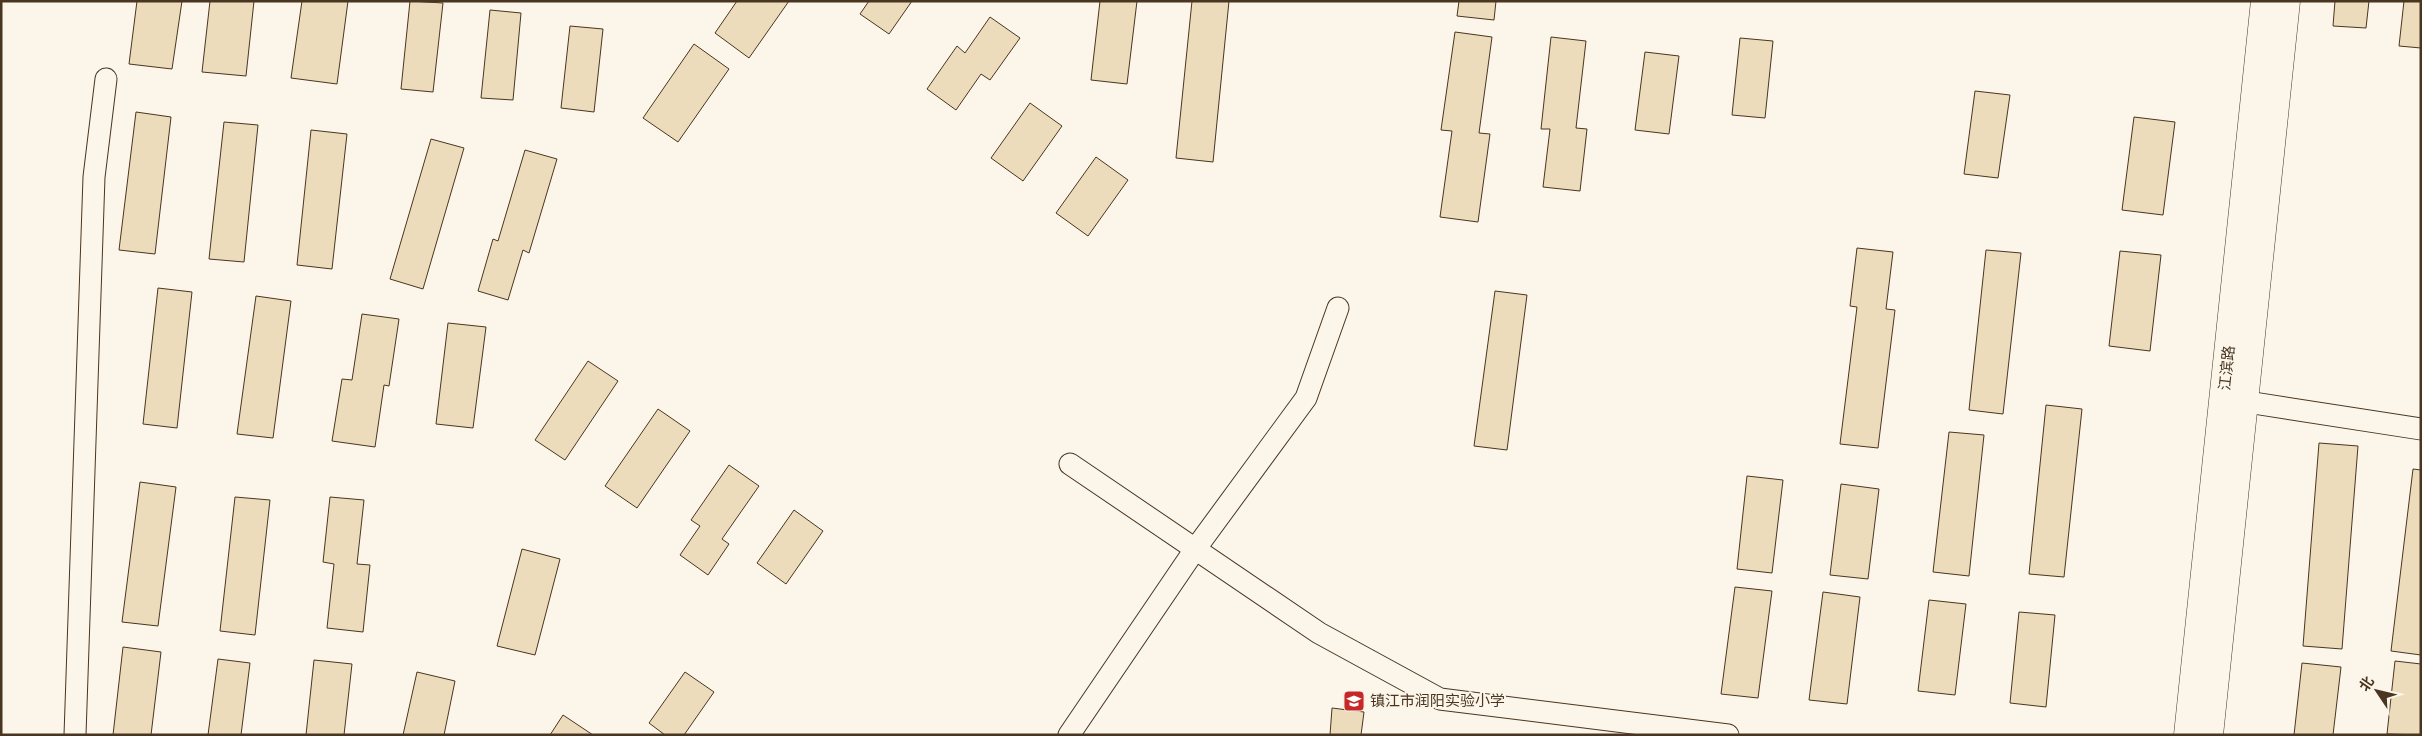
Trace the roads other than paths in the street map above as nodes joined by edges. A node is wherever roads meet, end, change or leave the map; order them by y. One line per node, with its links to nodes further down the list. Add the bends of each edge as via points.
1 (2264, 1): 5 (main road, 江滨路)
2 (2286, 1): 5 (main road, 江滨路)
3 (106, 80): 9 (street, via 94,177)
4 (1338, 308): 8 (street, via 1306,398)
5 (2233, 400): 6 (street); 12 (main road, 江滨路); 13 (main road, 江滨路)
6 (2421, 429)
7 (1070, 464): 8 (street)
8 (1196, 548): 10 (street); 11 (street, via 1319,634 1440,699)
9 (75, 735)
10 (1069, 735)
11 (1728, 735)
12 (2188, 735)
13 (2210, 735)

